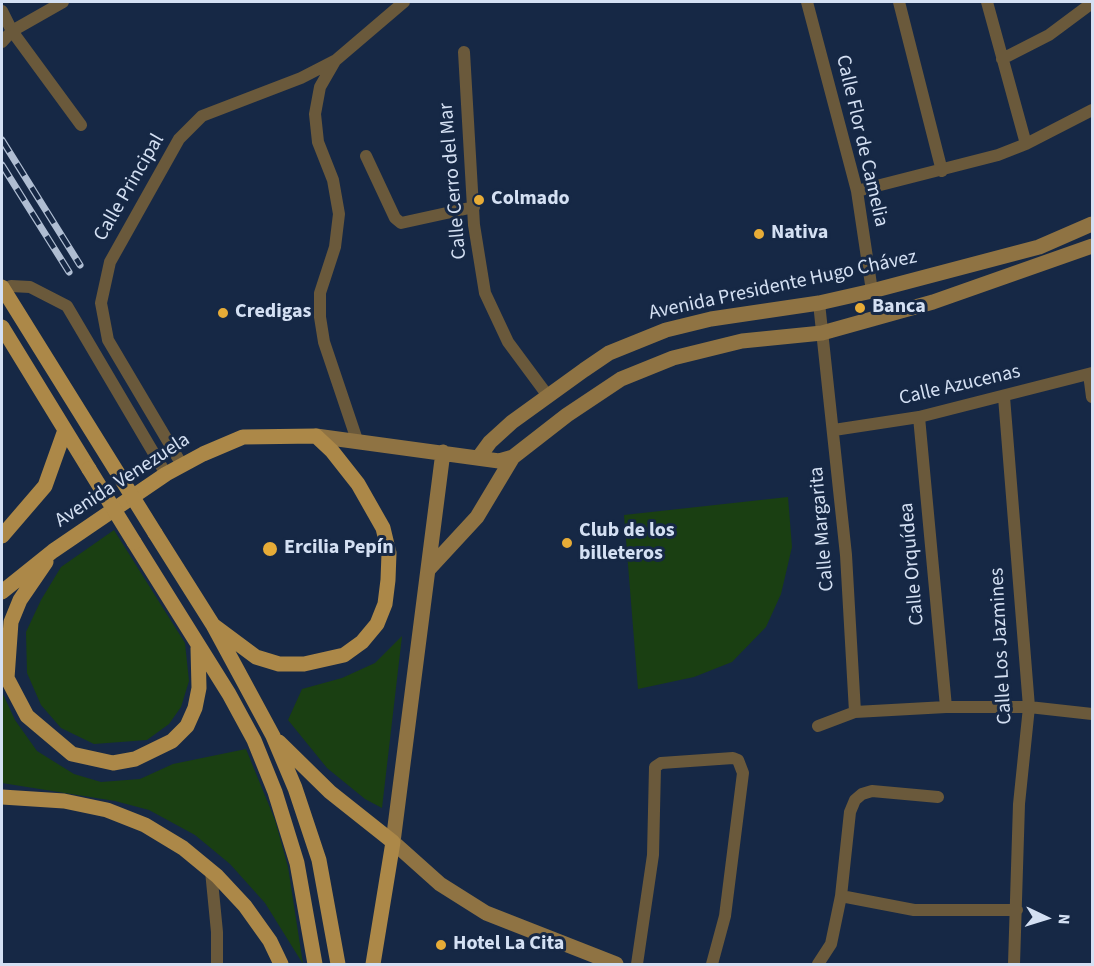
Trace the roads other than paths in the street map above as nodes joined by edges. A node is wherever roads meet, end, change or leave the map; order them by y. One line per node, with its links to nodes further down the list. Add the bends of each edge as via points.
1 (63, 2): 8 (street)
2 (404, 2): 12 (street, Calle Principal)
3 (807, 2): 18 (street, Calle Flor de Camelia)
4 (899, 2): 17 (street)
5 (987, 2): 11 (street)
6 (1092, 3): 11 (street, via 1049,35)
7 (2, 11): 8 (street)
8 (12, 31): 9 (street); 14 (street)
9 (2, 42)
10 (464, 52): 19 (street, Calle Cerro del Mar)
11 (1002, 59): 15 (street)
12 (336, 60): 35 (street, via 320,87 315,114 318,142 333,180 339,214 334,248 320,292 320,318 324,342); 39 (street, Calle Principal, via 301,78 202,116 179,139 110,262 101,303 108,340)
13 (1092, 110): 15 (street)
14 (81, 125)
15 (1026, 144): 17 (street)
16 (366, 156): 19 (street, via 395,218 401,223)
17 (942, 171): 18 (street)
18 (857, 192): 23 (street, Calle Flor de Camelia)
19 (474, 207): 28 (street, Calle Cerro del Mar, via 485,293 508,342)
20 (1092, 225): 23 (main road, Avenida Presidente Hugo Chávez, via 1040,247)
21 (1092, 246): 26 (main road, via 933,302)
22 (2, 288): 40 (street, via 30,287 67,306); 44 (main road, bridge)
23 (872, 291): 24 (main road, Avenida Presidente Hugo Chávez)
24 (819, 303): 26 (street, Calle Margarita); 28 (main road, Avenida Presidente Hugo Chávez, via 711,319 666,330 609,353)
25 (2, 327): 32 (main road)
26 (822, 333): 33 (street, Calle Margarita); 38 (main road, via 742,341 673,358 621,379)
27 (1091, 374): 29 (street); 30 (street, Calle Azucenas)
28 (548, 396): 37 (main road, Avenida Presidente Hugo Chávez, via 512,422)
29 (1092, 397)
30 (1004, 398): 31 (street, Calle Azucenas); 50 (street, Calle Los Jazmines)
31 (919, 417): 33 (street, Calle Azucenas); 49 (street, Calle Orquídea)
32 (65, 430): 41 (main road, via 45,486); 46 (main road, bridge)
33 (834, 430): 51 (street, Calle Margarita)
34 (316, 436): 35 (main road); 39 (main road, Avenida Venezuela, via 243,438); 47 (main road, via 358,483 382,528 389,553 388,580 377,624 345,655 304,664 279,664 256,657)
35 (357, 440): 36 (main road)
36 (443, 452): 37 (main road); 43 (main road)
37 (479, 457): 38 (main road)
38 (513, 457): 43 (main road, via 477,517)
39 (182, 465): 40 (main road, Avenida Venezuela)
40 (166, 474): 42 (main road, Avenida Venezuela)
41 (2, 536)
42 (53, 551): 45 (main road, Avenida Venezuela); 48 (main road, via 20,600 11,622 8,678 27,716 72,754 113,763 135,759 172,741 187,726 195,708 200,672)
43 (428, 570): 57 (main road)
44 (190, 589): 46 (main road); 47 (main road)
45 (2, 592)
46 (169, 598): 48 (main road)
47 (213, 625): 54 (main road)
48 (198, 645): 64 (main road, via 254,740 275,792 297,863)
49 (946, 706): 50 (street); 51 (street)
50 (1029, 707): 52 (street); 60 (street, Calle Los Jazmines, via 1019,804)
51 (855, 712): 53 (street)
52 (1092, 714)
53 (818, 726)
54 (273, 736): 57 (main road, via 330,792); 65 (main road, via 319,860)
55 (2, 797): 58 (main road, via 64,801 107,810 145,825)
56 (938, 797): 59 (street, via 872,791 855,800 850,812)
57 (393, 842): 61 (main road, via 440,884 486,913); 66 (main road)
58 (211, 871): 62 (street, via 218,932); 63 (main road, via 246,906)
59 (841, 896): 60 (street, via 914,910); 70 (street, via 831,944)
60 (1017, 910): 71 (street, Calle Los Jazmines)
61 (598, 961): 67 (main road)
62 (217, 964)
63 (281, 964)
64 (315, 964)
65 (338, 964)
66 (373, 964)
67 (616, 964)
68 (637, 964): 69 (street, via 653,855 655,767 661,763 733,758 738,760 743,773 724,916)
69 (712, 964)
70 (818, 964)
71 (1014, 964)

